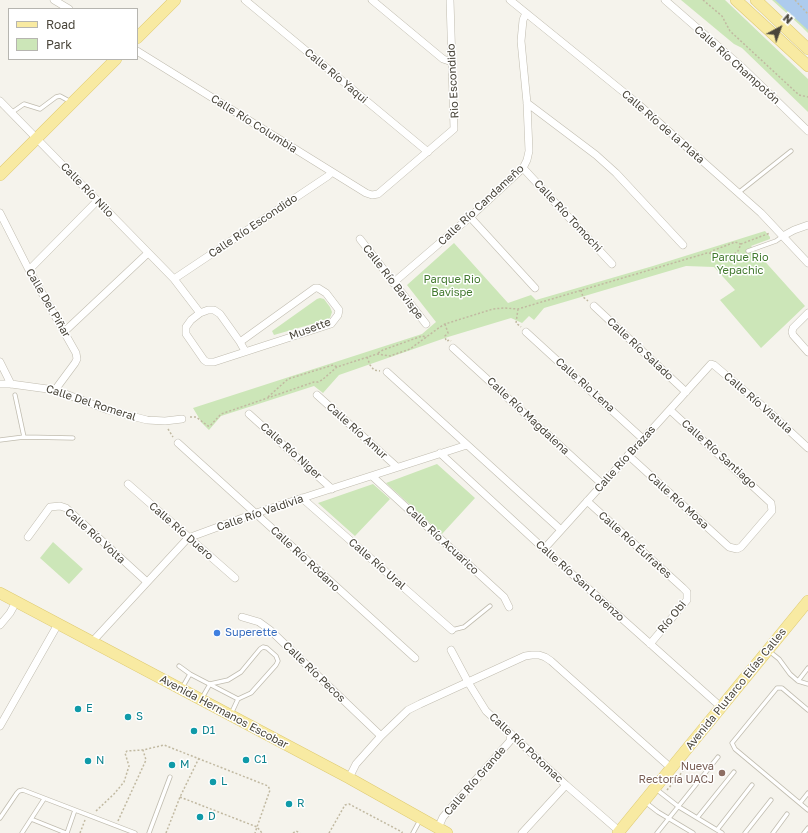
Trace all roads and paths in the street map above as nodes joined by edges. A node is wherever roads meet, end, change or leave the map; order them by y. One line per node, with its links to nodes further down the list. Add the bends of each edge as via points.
1 (54, 0): 12 (street)
2 (176, 0): 15 (main road)
3 (245, 0): 29 (street, Calle Río Yaqui)
4 (372, 0): 19 (street, via 443,59)
5 (450, 0): 19 (street, Rio Escondido)
6 (510, 0): 13 (street, Calle Río de la Plata)
7 (665, 0): 26 (street, Calle Río Champotón, via 743,68)
8 (703, 0): 21 (path, via 722,16 730,31 799,95)
9 (736, 0): 20 (main road)
10 (756, 0): 16 (main road)
11 (795, 0): 14 (path)
12 (62, 2)
13 (526, 13): 24 (street, Calle Río Candameño, via 522,20 521,41); 33 (street, Calle Río de la Plata, via 637,103)
14 (808, 14)
15 (138, 37)
16 (808, 50)
17 (138, 52): 32 (street, Calle Río Columbia)
18 (115, 60): 23 (main road)
19 (452, 62): 29 (street, Rio Escondido, via 454,129)
20 (808, 66)
21 (808, 97)
22 (0, 101): 25 (street, Calle Río Nilo)
23 (72, 103): 25 (lane, via 60,96 40,109 24,104); 27 (main road)
24 (527, 103): 30 (street, Calle Río Candameño, via 529,151); 43 (street, via 616,173)
25 (11, 113): 27 (street, Calle Río Nilo)
26 (808, 131)
27 (36, 138): 31 (main road); 35 (street, Calle Río Nilo)
28 (792, 151): 33 (lane)
29 (428, 152): 34 (street, Rio Escondido, via 378,194)
30 (523, 168): 37 (street, Calle Río Candameño); 48 (street, Calle Río Tomochi)
31 (1, 172)
32 (332, 172): 34 (street, Calle Río Columbia, via 366,194); 50 (street, Calle Río Escondido)
33 (738, 193): 39 (street, Calle Río de la Plata)
34 (372, 195)
35 (97, 201): 45 (street, Calle Río Nilo); 49 (street)
36 (0, 213): 49 (street, Calle Del Piñar)
37 (470, 217): 51 (street, Calle Río Candameño); 52 (street)
38 (808, 225): 40 (street)
39 (776, 229): 40 (street, Calle Río de la Plata); 42 (path)
40 (783, 236): 44 (lane); 47 (street, Calle Río de la Plata)
41 (360, 239): 51 (street, Calle Río Bavispe)
42 (741, 244): 46 (path, via 735,242); 46 (path, via 738,251 729,258 723,259)
43 (682, 245)
44 (748, 251)
45 (148, 253): 50 (street, Calle Río Nilo); 60 (street)
46 (710, 253): 53 (path)
47 (808, 263)
48 (612, 264)
49 (29, 270): 60 (street, Calle Del Piñar)
50 (174, 279): 56 (street)
51 (393, 283): 58 (street, Calle Río Bavispe)
52 (535, 288)
53 (581, 290): 54 (path, via 583,297); 55 (path)
54 (594, 306): 76 (street, Calle Río Salado)
55 (518, 309): 59 (path, via 493,309); 61 (path, via 516,322)
56 (200, 313): 63 (street, via 214,310 220,314); 65 (street, Musette, via 186,327 186,334 204,360 214,362)
57 (808, 313): 66 (street, via 792,332)
58 (426, 324)
59 (445, 324): 62 (path); 64 (path, via 448,333 444,336 446,341 450,340)
60 (65, 331): 75 (street, Calle Del Piñar, via 77,359)
61 (526, 332): 86 (street, Calle Rio Lena)
62 (427, 337): 67 (path, via 422,336); 67 (path, via 410,350 390,356)
63 (240, 342): 65 (street); 65 (street, Musette, via 315,288 326,293 339,310 338,316 331,324)
64 (453, 348): 96 (street, Calle Río Magdalena)
65 (245, 351)
66 (808, 352)
67 (378, 354): 68 (path)
68 (367, 357): 70 (path); 72 (path, via 374,370)
69 (0, 362): 74 (street)
70 (337, 367): 79 (path, via 322,380); 79 (path, via 333,365 288,379)
71 (707, 369): 76 (street, Calle Río Brazas); 90 (street, Calle Río Vistula, via 711,364 714,365)
72 (387, 372): 89 (street)
73 (0, 384): 74 (street, Calle Del Romeral)
74 (11, 384): 75 (street, Calle Del Romeral)
75 (55, 390): 83 (street, Calle Del Romeral, via 130,417)
76 (686, 392): 80 (street, Calle Río Brazas)
77 (317, 395): 93 (street, Calle Río Amur)
78 (15, 396): 84 (lane)
79 (268, 397): 82 (path, via 221,414 208,426 196,417)
80 (670, 410): 86 (street, Calle Río Brazas); 104 (street, Calle Río Santiago, via 771,503 772,512 742,547)
81 (250, 414): 97 (street, Calle Río Niger)
82 (182, 420): 83 (street, Calle Del Romeral)
83 (165, 421): 88 (path)
84 (24, 437): 85 (lane); 87 (lane)
85 (72, 438)
86 (643, 439): 92 (street, Calle Río Brazas)
87 (0, 440)
88 (178, 443): 100 (street, Calle Río Ródano)
89 (467, 445): 91 (street, Calle Río Valdivia); 101 (street)
90 (808, 448)
91 (440, 453): 93 (street, Calle Río Valdivia); 105 (street, Calle Río San Lorenzo)
92 (628, 456): 96 (street, Calle Río Brazas); 104 (street, Calle Río Mosa)
93 (397, 467): 94 (street, Calle Río Valdivia)
94 (372, 476): 97 (street, Calle Río Valdivia); 113 (street, Calle Río Acuarico, via 504,597)
95 (128, 484): 103 (street, Calle Río Duero)
96 (602, 484): 99 (street, Calle Río Brazas)
97 (332, 488): 98 (street, Calle Río Valdivia)
98 (302, 498): 100 (street, Calle Río Valdivia); 117 (street, Calle Río Ural)
99 (586, 501): 101 (street, Calle Río Brazas); 108 (street, Calle Río Éufrates)
100 (256, 513): 103 (street, Calle Río Valdivia); 122 (street, Calle Río Ródano)
101 (560, 530): 105 (street, Calle Río Brazas)
102 (28, 537): 107 (street, Calle Río Volta, via 50,507 66,508)
103 (188, 538): 106 (street, Calle Río Duero); 107 (street, Calle Río Valdivia)
104 (729, 547)
105 (544, 548): 119 (street, Calle Río San Lorenzo)
106 (235, 578)
107 (146, 582): 118 (street, Calle Río Valdivia)
108 (683, 588): 119 (street, Río Obi, via 687,600)
109 (0, 593): 111 (main road, Avenida Hermanos Escobar)
110 (808, 601): 121 (main road, Avenida Plutarco Elías Calles)
111 (16, 602): 115 (main road, Avenida Hermanos Escobar); 116 (street)
112 (490, 606): 117 (lane, via 464,627)
113 (509, 606)
114 (242, 617): 138 (street, Calle Río Pecos, via 259,622 270,630)
115 (58, 624): 118 (main road, Avenida Hermanos Escobar); 136 (street)
116 (0, 625)
117 (452, 630)
118 (92, 642): 130 (main road, Avenida Hermanos Escobar)
119 (650, 644): 133 (street, Calle Río San Lorenzo)
120 (451, 650): 127 (street, Calle Río Potomac)
121 (768, 650): 126 (lane); 133 (main road, Avenida Plutarco Elías Calles)
122 (415, 658)
123 (179, 666): 125 (lane)
124 (808, 668): 126 (lane)
125 (190, 674): 128 (lane); 130 (lane)
126 (798, 681): 129 (lane)
127 (468, 682): 137 (street, Calle Río Potomac, via 486,710); 138 (street, via 408,710); 142 (street, via 525,656 532,654 545,657)
128 (210, 684): 131 (lane); 132 (lane); 132 (lane, via 228,680 241,672 260,649 267,648 276,656 276,665 251,693)
129 (808, 684)
130 (182, 689): 131 (main road, Avenida Hermanos Escobar)
131 (202, 699): 135 (main road, Avenida Hermanos Escobar)
132 (238, 699): 135 (lane)
133 (721, 707): 142 (main road, Avenida Plutarco Elías Calles)
134 (808, 710): 154 (lane, via 782,688 777,688 732,743 735,749)
135 (230, 715): 145 (main road, Avenida Hermanos Escobar)
136 (0, 726)
137 (511, 734): 146 (street, Calle Río Potomac); 169 (street, Calle Río Grande, via 510,741 443,817)
138 (381, 736): 145 (street, via 356,764)
139 (143, 750): 141 (path, via 164,745); 159 (path, via 125,753 129,766 124,782); 165 (path, via 146,760)
140 (718, 757): 155 (lane)
141 (199, 758): 150 (path); 166 (path, via 268,786 270,790)
142 (671, 768): 148 (main road, Avenida Plutarco Elías Calles)
143 (734, 772): 161 (lane)
144 (170, 777): 175 (lane)
145 (349, 778): 163 (main road, Avenida Hermanos Escobar)
146 (566, 785): 170 (street, Calle Río Potomac); 184 (street)
147 (752, 785): 168 (lane)
148 (655, 788): 153 (main road, Avenida Plutarco Elías Calles); 155 (lane)
149 (808, 793): 154 (lane)
150 (180, 797): 166 (path); 176 (path)
151 (44, 799): 156 (lane); 160 (lane, via 19,790); 162 (lane)
152 (771, 800): 188 (lane)
153 (644, 802): 164 (lane); 170 (main road, Avenida Plutarco Elías Calles)
154 (800, 803): 157 (lane)
155 (679, 807): 161 (lane); 164 (lane)
156 (75, 810): 159 (lane); 172 (lane)
157 (808, 810)
158 (787, 814): 189 (lane)
159 (90, 815): 165 (lane); 173 (path)
160 (0, 818)
161 (697, 818): 168 (lane)
162 (31, 819): 171 (lane); 172 (lane)
163 (421, 819): 169 (main road, Avenida Hermanos Escobar); 183 (lane)
164 (669, 819): 185 (lane); 186 (lane)
165 (116, 825): 174 (lane)
166 (257, 828): 177 (path); 178 (path)
167 (808, 828): 190 (lane)
168 (717, 830): 187 (lane)
169 (443, 831)
170 (618, 832)
171 (22, 833)
172 (66, 833)
173 (80, 833)
174 (135, 833)
175 (149, 833)
176 (166, 833)
177 (255, 833)
178 (262, 833)
179 (293, 833): 180 (path)
180 (300, 833)
181 (329, 833): 182 (path, via 345,805 349,804)
182 (402, 833)
183 (413, 833)
184 (522, 833)
185 (657, 833)
186 (693, 833)
187 (722, 833)
188 (745, 833)
189 (773, 833)
190 (804, 833)

